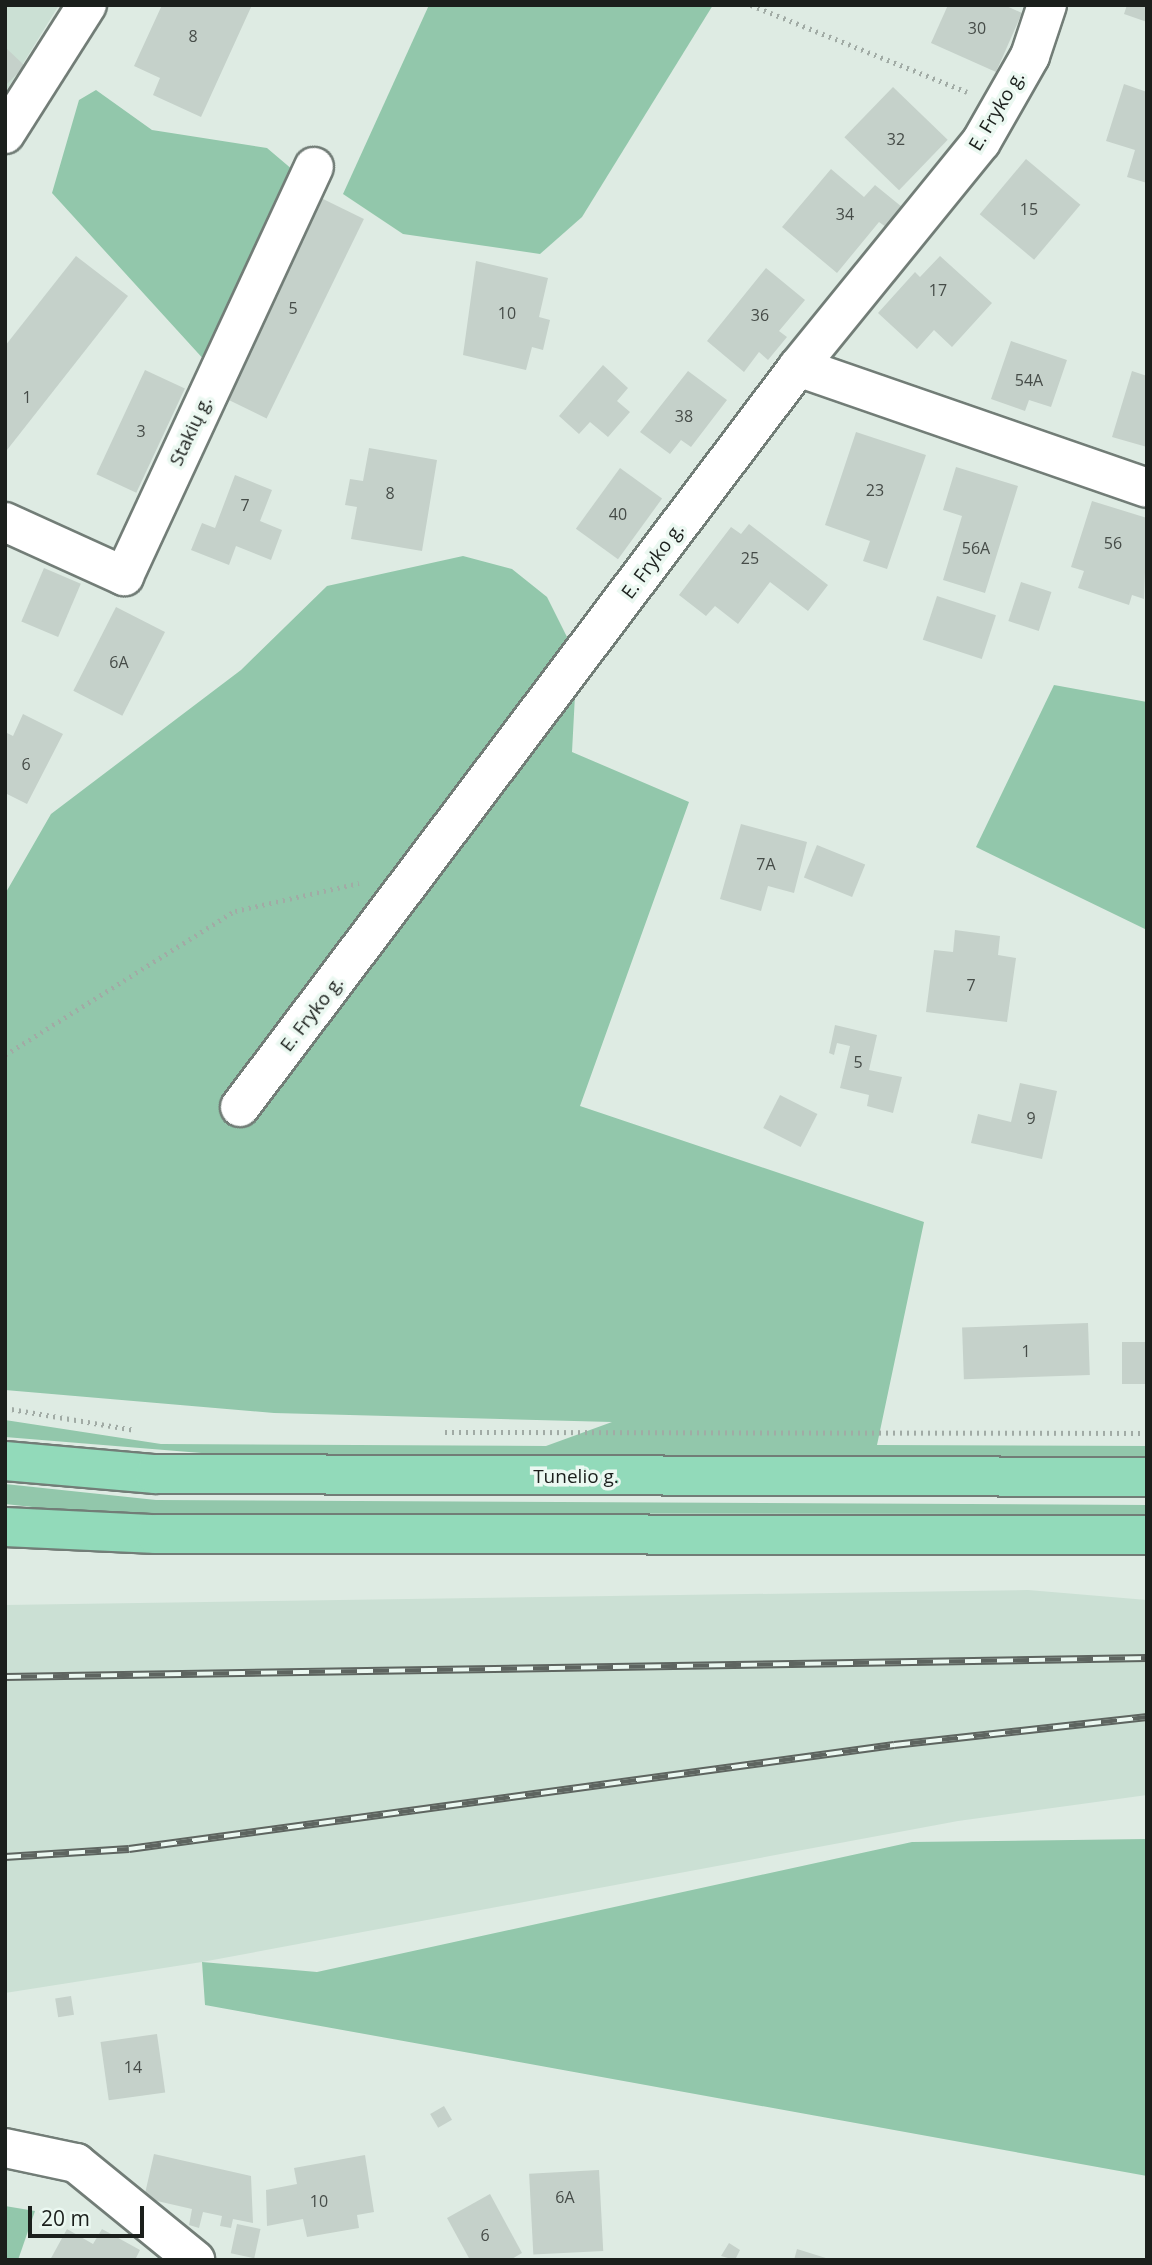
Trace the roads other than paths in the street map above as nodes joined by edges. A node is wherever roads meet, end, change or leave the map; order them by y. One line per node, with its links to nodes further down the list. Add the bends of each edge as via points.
1 (87, 5): 3 (street)
2 (1047, 5): 5 (street, E. Fryko g., via 1003,108)
3 (5, 134)
4 (314, 167): 7 (street, Stakių g., via 124,576)
5 (798, 367): 6 (street); 8 (street, E. Fryko g., via 425,869)
6 (1147, 488)
7 (5, 522)
8 (240, 1107)
9 (5, 1461): 10 (main road, Tunelio g., via 155,1474)
10 (1147, 1477)
11 (5, 1527): 12 (main road, via 156,1534)
12 (1147, 1535)
13 (5, 2148): 14 (street, via 76,2163)
14 (195, 2260)

